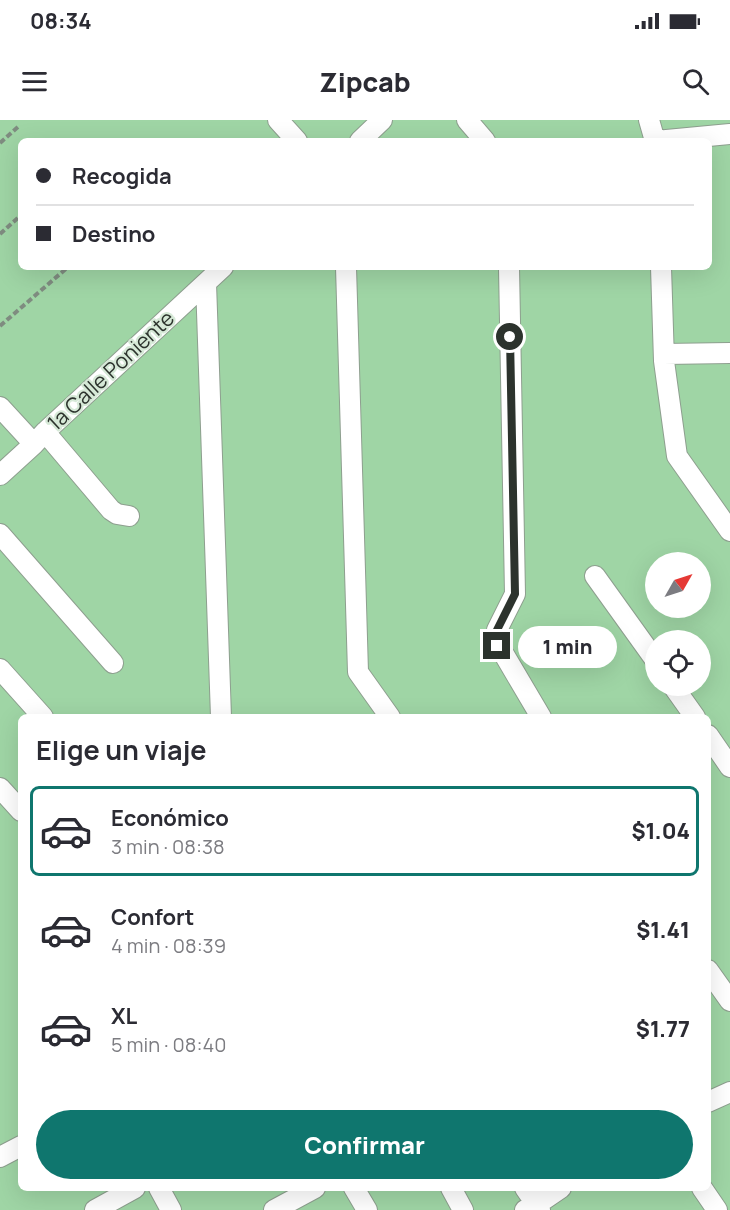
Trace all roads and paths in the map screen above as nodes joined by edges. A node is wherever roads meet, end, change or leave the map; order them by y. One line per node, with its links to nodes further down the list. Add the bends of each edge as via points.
1 (278, 120): 7 (street)
2 (382, 120): 8 (street)
3 (467, 120): 9 (street)
4 (649, 120): 10 (street)
5 (19, 126): 12 (path)
6 (730, 134): 11 (street)
7 (294, 138)
8 (363, 138)
9 (482, 138)
10 (654, 138)
11 (687, 138)
12 (0, 143)
13 (18, 218): 14 (path)
14 (0, 234)
15 (65, 270): 21 (path)
16 (220, 270): 20 (street, 1a Calle Poniente)
17 (346, 270): 37 (street, via 358,672)
18 (509, 270): 38 (street, via 515,594 497,630 497,646)
19 (662, 270): 23 (street)
20 (206, 283): 25 (street, 1a Calle Poniente); 36 (street)
21 (0, 326)
22 (730, 353): 23 (street)
23 (664, 354): 28 (street, via 677,456)
24 (0, 407): 25 (street)
25 (39, 438): 26 (street, 1a Calle Poniente); 27 (street, via 111,510)
26 (0, 475)
27 (129, 516)
28 (730, 531)
29 (0, 534): 32 (street)
30 (595, 576): 31 (street)
31 (645, 646)
32 (113, 663)
33 (0, 669): 35 (street)
34 (680, 696): 39 (street)
35 (40, 714)
36 (220, 714)
37 (388, 714)
38 (539, 714)
39 (693, 714)
40 (711, 740): 41 (street)
41 (723, 761)
42 (0, 788): 43 (street)
43 (18, 808)
44 (711, 974): 45 (street)
45 (730, 1001)
46 (730, 1092): 47 (street)
47 (711, 1101)
48 (18, 1148): 49 (street)
49 (0, 1157)
50 (129, 1191): 59 (street)
51 (161, 1191): 60 (street)
52 (310, 1191): 61 (street)
53 (356, 1191): 62 (street)
54 (453, 1191): 63 (street)
55 (526, 1191): 58 (street)
56 (557, 1191): 58 (street)
57 (704, 1191): 64 (street)
58 (534, 1208)
59 (94, 1210)
60 (171, 1210)
61 (275, 1210)
62 (367, 1210)
63 (463, 1210)
64 (717, 1210)

